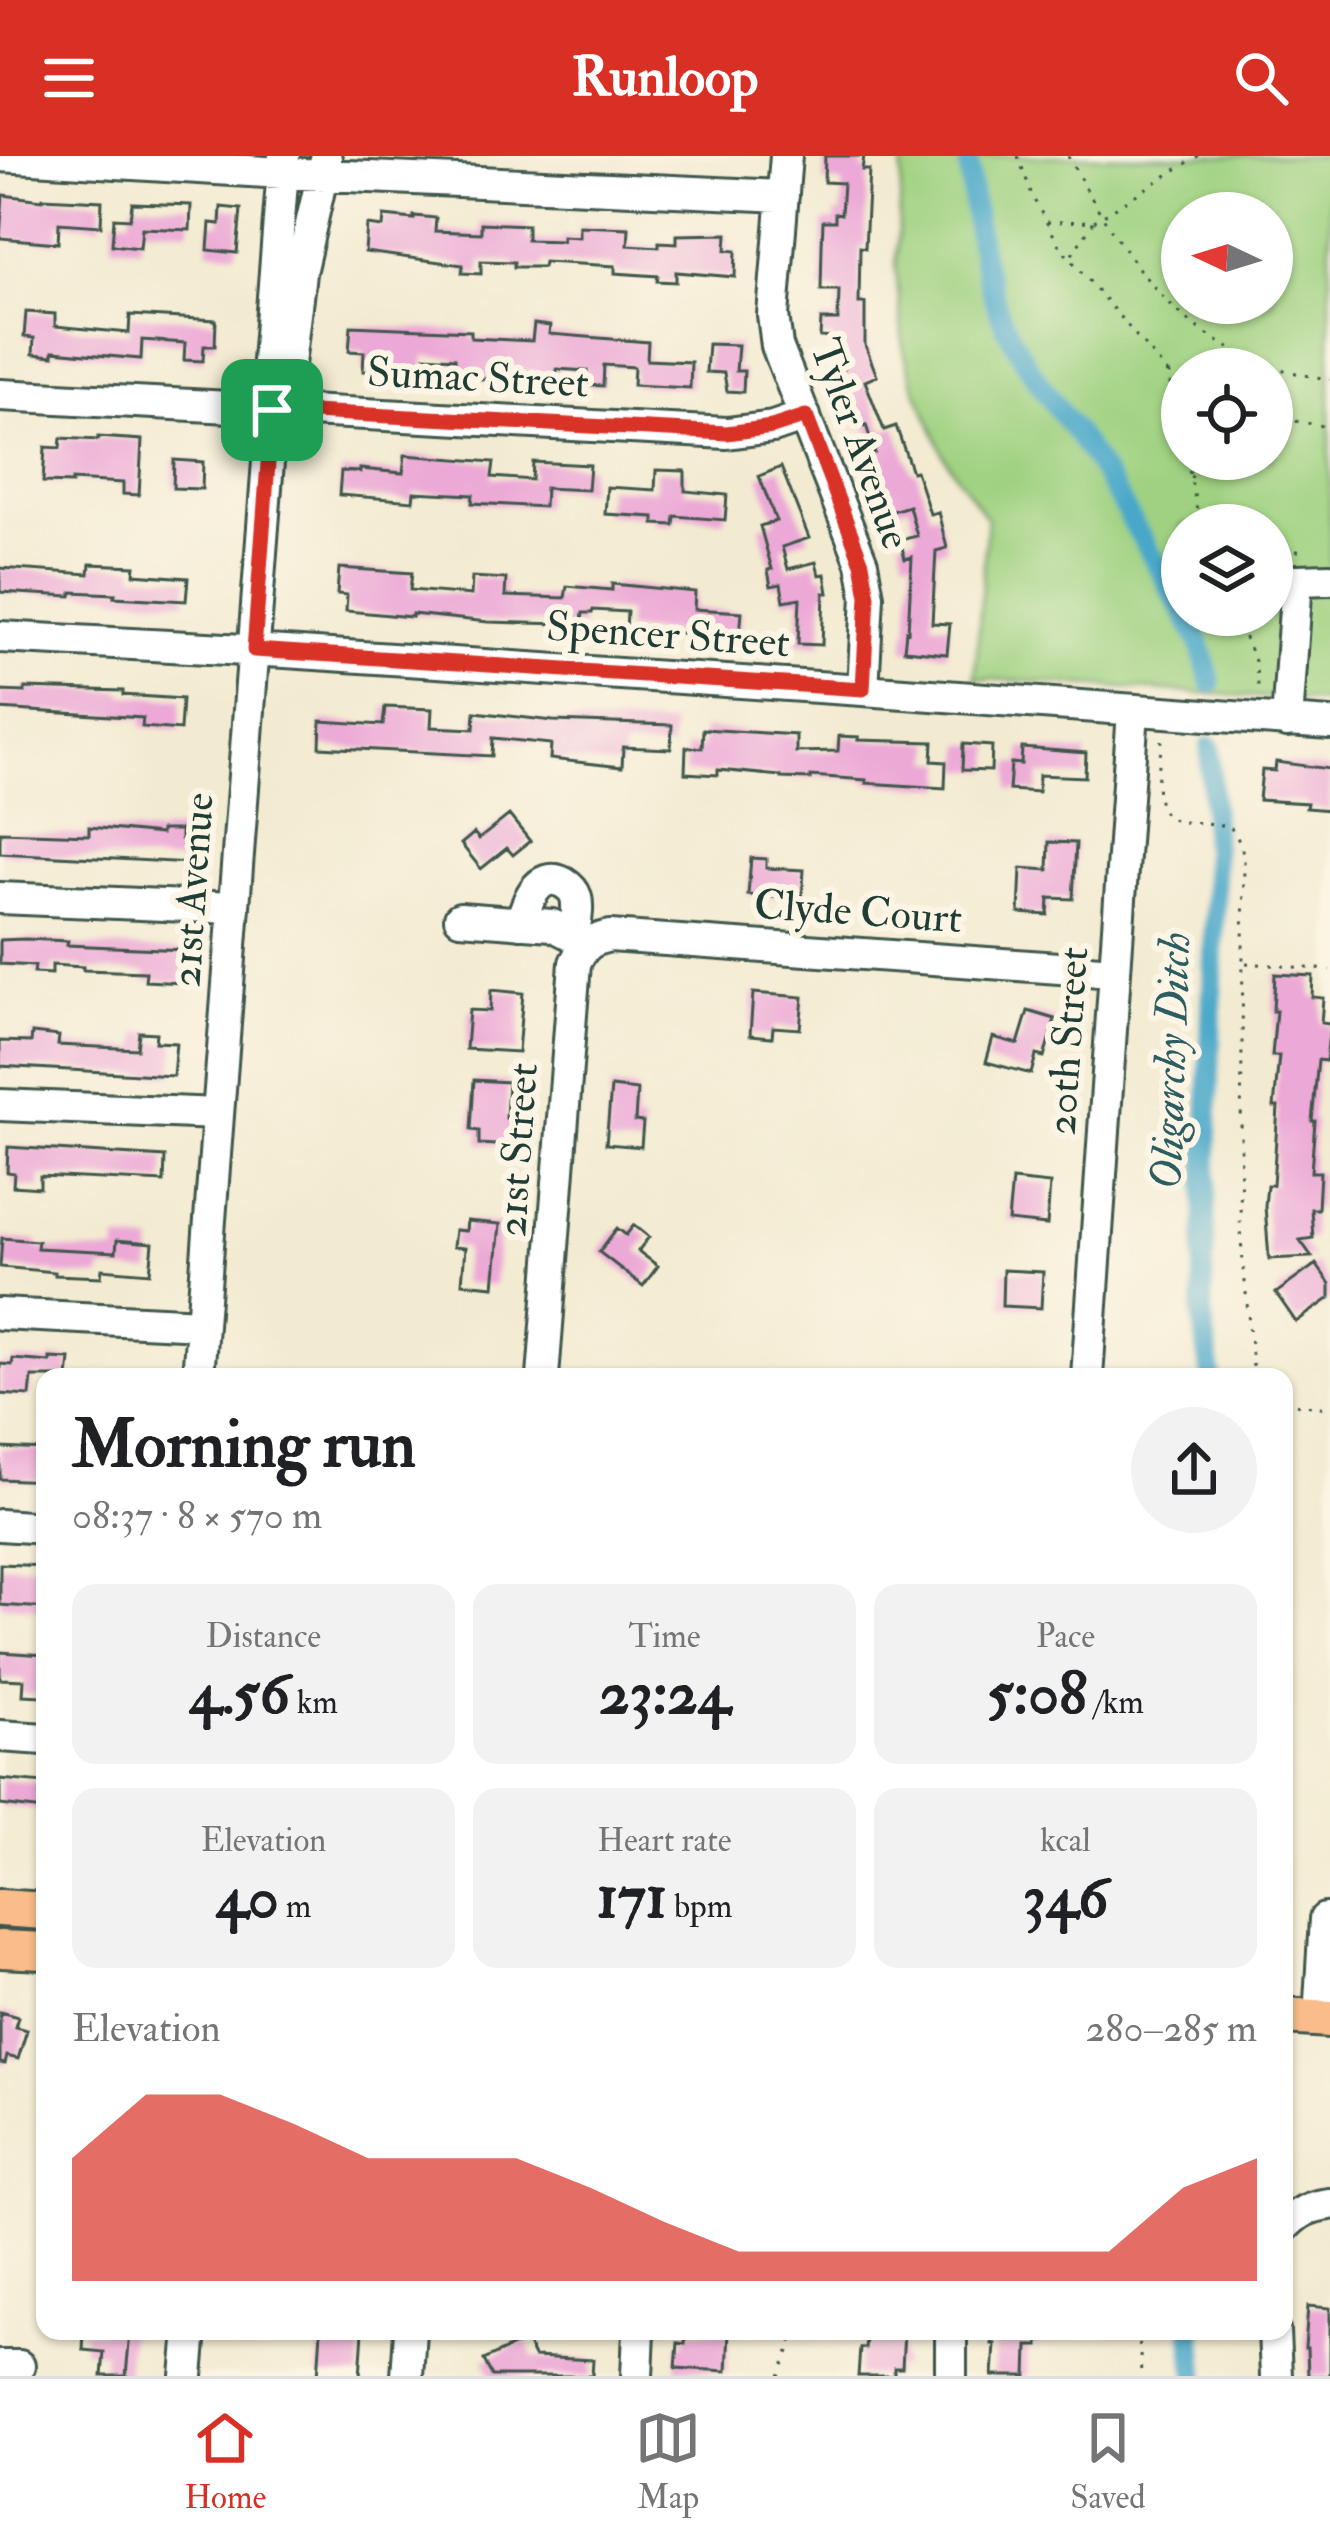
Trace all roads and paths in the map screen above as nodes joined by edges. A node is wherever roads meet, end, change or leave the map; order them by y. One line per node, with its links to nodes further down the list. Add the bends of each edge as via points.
1 (0, 156): 6 (street)
2 (786, 156): 8 (street, Tyler Avenue)
3 (1018, 156): 10 (path)
4 (1068, 156): 9 (path)
5 (1198, 156): 9 (path)
6 (306, 165): 7 (street); 16 (street, 21st Avenue, via 266,387); 16 (street, 21st Avenue, via 290,192 300,273 287,381)
7 (520, 170): 8 (street)
8 (783, 196): 17 (street, Tyler Avenue, via 773,315)
9 (1103, 215): 11 (path); 14 (path, via 1155,290 1196,328 1250,359)
10 (1045, 221): 11 (path); 12 (path)
11 (1094, 221): 12 (path)
12 (1070, 260): 13 (path)
13 (1161, 365)
14 (1330, 379)
15 (0, 395): 16 (street, Sumac Street)
16 (272, 410): 17 (street, Sumac Street, via 727,433); 27 (street, 21st Avenue)
17 (806, 416): 28 (street, Tyler Avenue, via 862,563)
18 (1293, 421): 19 (path)
19 (1330, 427)
20 (1190, 480): 21 (path)
21 (1195, 504)
22 (1293, 551): 23 (path)
23 (1307, 552)
24 (1330, 580): 31 (street, via 1297,580)
25 (1244, 636): 29 (path)
26 (0, 638): 27 (street, Spencer Street)
27 (254, 650): 28 (street, Spencer Street); 34 (street, 21st Avenue)
28 (863, 689): 30 (street, Spencer Street)
29 (1259, 700)
30 (1178, 714): 31 (street, Spencer Street); 38 (path, via 1158,805 1174,822 1231,827 1241,844); 40 (street, 20th Street)
31 (1287, 722): 32 (street, Spencer Street)
32 (1330, 724)
33 (0, 898): 34 (street)
34 (234, 908): 42 (street, 21st Avenue)
35 (460, 918): 36 (street, Clyde Court)
36 (521, 923): 37 (street, Clyde Court); 37 (street, via 538,885 554,880 576,895)
37 (586, 939): 40 (street, Clyde Court); 46 (street, 21st Street, via 575,962)
38 (1244, 963): 39 (path); 48 (path, via 1240,1229)
39 (1330, 970)
40 (1114, 972): 47 (street, 20th Street)
41 (0, 1105): 42 (street)
42 (218, 1114): 44 (street, 21st Avenue)
43 (0, 1314): 44 (street)
44 (202, 1324): 45 (street, 21st Avenue)
45 (199, 1368)
46 (544, 1368)
47 (1088, 1368)
48 (1254, 1368)
49 (1293, 1404): 50 (path)
50 (1330, 1408)
51 (0, 1525): 52 (street)
52 (36, 1527)
53 (0, 1736): 54 (street)
54 (36, 1738)
55 (0, 1908): 56 (main road)
56 (36, 1910)
57 (1330, 1919): 60 (street)
58 (0, 1949): 59 (main road)
59 (36, 1951)
60 (1311, 2017)
61 (1330, 2204): 62 (street)
62 (1293, 2217)
63 (190, 2340): 70 (street)
64 (409, 2340): 71 (street)
65 (639, 2340): 72 (street)
66 (792, 2340): 73 (path)
67 (951, 2340): 74 (street)
68 (1139, 2340): 75 (path)
69 (1274, 2340): 76 (street)
70 (187, 2376)
71 (407, 2376)
72 (637, 2376)
73 (779, 2376)
74 (950, 2376)
75 (1141, 2376)
76 (1276, 2376)

